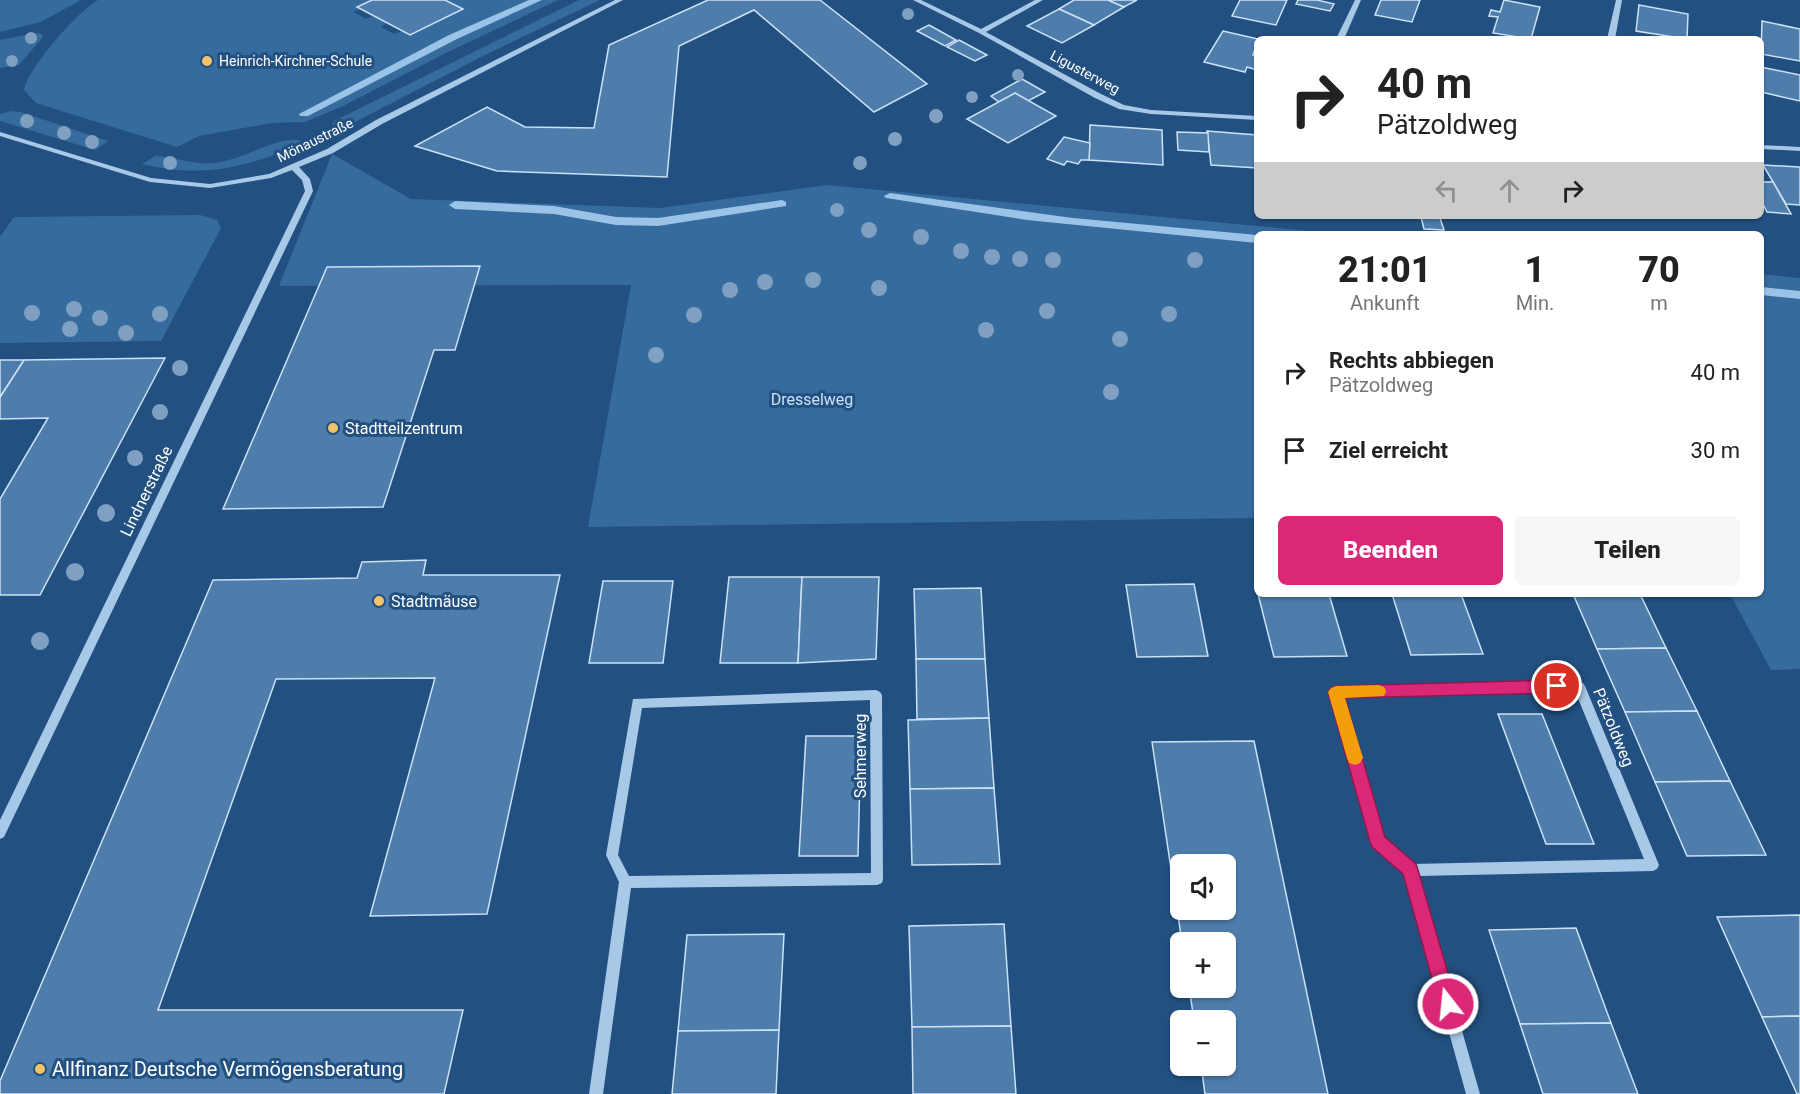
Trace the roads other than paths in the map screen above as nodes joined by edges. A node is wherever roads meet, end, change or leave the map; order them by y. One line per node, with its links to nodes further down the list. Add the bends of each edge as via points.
1 (620, 0): 13 (street, Mönaustraße, via 379,122 330,151)
2 (916, 0): 6 (street, Ligusterweg)
3 (1040, 0): 6 (street)
4 (1358, 0): 7 (street)
5 (1619, 0): 8 (street)
6 (981, 32): 9 (street, Ligusterweg, via 1122,107)
7 (1341, 36)
8 (1612, 36)
9 (1254, 118)
10 (0, 134): 13 (street, Mönaustraße, via 150,180 210,186 271,176)
11 (1764, 147): 12 (street)
12 (1800, 149)
13 (293, 166): 14 (street, Lindnerstraße, via 306,179 309,191)
14 (0, 833)
15 (1410, 870): 15 (street, Pätzoldweg, via 1378,842 1336,692 1579,686 1653,865); 18 (street)
16 (625, 882): 16 (street, Sehmerweg, via 612,855 637,703 876,695 877,879); 17 (street)
17 (596, 1094)
18 (1473, 1094)

